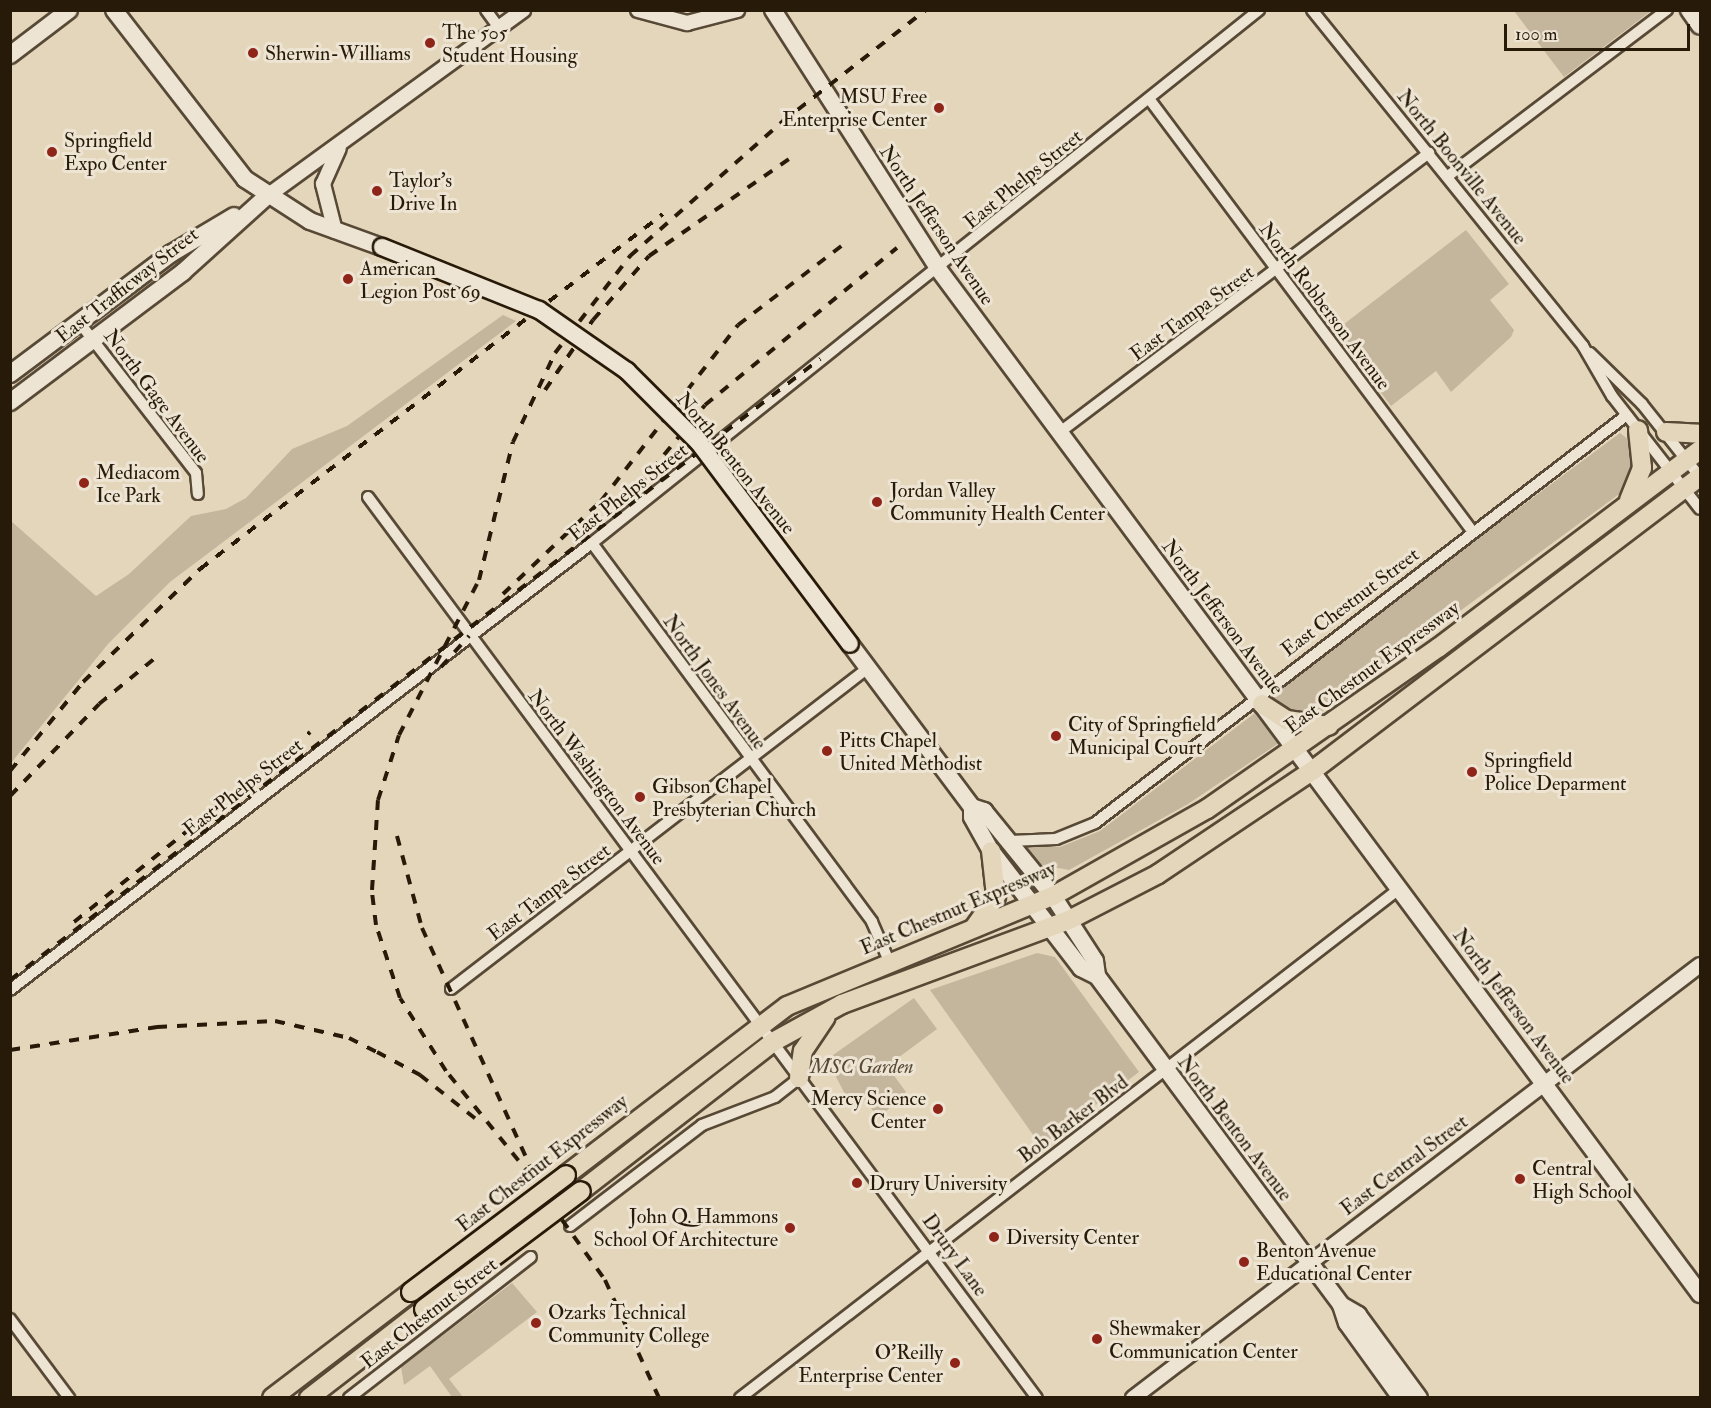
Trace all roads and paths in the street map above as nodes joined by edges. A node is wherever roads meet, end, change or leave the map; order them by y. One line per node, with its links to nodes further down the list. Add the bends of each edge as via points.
1 (69, 10): 14 (main road)
2 (114, 10): 19 (main road, North Benton Avenue, via 226,159)
3 (486, 10): 13 (street)
4 (523, 10): 13 (street, East Trafficway Street)
5 (638, 10): 6 (street, via 699,23)
6 (737, 10)
7 (773, 10): 21 (main road, North Jefferson Avenue)
8 (1259, 10): 15 (street, East Phelps Street)
9 (1312, 10): 17 (street, North Boonville Avenue)
10 (1667, 10): 18 (street)
11 (1689, 10): 12 (main road)
12 (1701, 26)
13 (499, 28): 16 (street, East Trafficway Street)
14 (10, 55)
15 (1150, 100): 21 (street, East Phelps Street); 22 (street, North Robberson Avenue)
16 (343, 141): 19 (street, East Trafficway Street); 20 (street, via 323,184)
17 (1429, 153): 18 (street, North Boonville Avenue); 22 (street, East Tampa Street)
18 (1448, 176): 25 (street, North Boonville Avenue)
19 (266, 196): 20 (main road, North Benton Avenue); 23 (main road, East Trafficway Street, via 172,253); 24 (main road, East Trafficway Street, via 183,272)
20 (336, 231): 44 (main road, North Benton Avenue, bridge, via 514,297 627,371 699,443)
21 (939, 270): 30 (main road, North Jefferson Avenue); 42 (street, East Phelps Street)
22 (1277, 273): 30 (street, East Tampa Street); 41 (street, North Robberson Avenue)
23 (79, 322): 24 (street, North Gage Avenue); 26 (main road, East Trafficway Street)
24 (91, 340): 27 (main road, East Trafficway Street); 37 (street, North Gage Avenue, via 196,473)
25 (1583, 346): 28 (street, North Boonville Avenue); 31 (street, North Boonville Avenue)
26 (10, 374)
27 (10, 402)
28 (1627, 415): 29 (street, North Boonville Avenue); 41 (street, East Chestnut Street)
29 (1638, 430): 34 (street, North Boonville Avenue); 39 (main road, via 1642,468)
30 (1060, 432): 45 (main road, North Jefferson Avenue)
31 (1665, 432): 32 (main road); 33 (street, North Boonville Avenue)
32 (1701, 434)
33 (1694, 455): 34 (main road, East Chestnut Expressway); 35 (street, North Boonville Avenue)
34 (1671, 472): 36 (street, North Boonville Avenue); 39 (main road, East Chestnut Expressway)
35 (1700, 477): 36 (main road)
36 (1685, 489): 40 (street, North Boonville Avenue); 49 (main road)
37 (198, 494)
38 (368, 497): 43 (street, North Washington Avenue)
39 (1624, 508): 46 (main road, East Chestnut Expressway)
40 (1701, 509)
41 (1473, 532): 45 (street, East Chestnut Street)
42 (592, 543): 43 (street, East Phelps Street); 48 (street, North Jones Avenue)
43 (469, 639): 53 (street, North Washington Avenue); 64 (street, East Phelps Street)
44 (868, 668): 48 (street, East Tampa Street); 50 (main road, North Benton Avenue)
45 (1259, 700): 46 (main road, via 1287,720); 47 (main road, North Jefferson Avenue); 51 (street, East Chestnut Street, via 1095,823 1067,836)
46 (1329, 726): 47 (main road, East Chestnut Expressway)
47 (1296, 749): 49 (main road, North Jefferson Avenue); 55 (main road, East Chestnut Expressway, via 1207,809)
48 (750, 761): 53 (street, East Tampa Street); 60 (street, North Jones Avenue, via 872,922)
49 (1312, 771): 54 (main road, North Jefferson Avenue); 57 (main road, via 1158,874)
50 (972, 807): 51 (main road, North Benton Avenue, via 984,811); 52 (main road, North Benton Avenue, via 972,817)
51 (1010, 841): 55 (main road, North Benton Avenue)
52 (991, 851): 56 (main road, North Benton Avenue); 59 (main road, via 996,896)
53 (632, 852): 63 (street, East Tampa Street); 66 (street, North Washington Avenue)
54 (1399, 889): 68 (street, Bob Barker Blvd); 70 (main road, North Jefferson Avenue)
55 (1053, 896): 56 (main road, East Chestnut Expressway); 57 (main road, North Benton Avenue)
56 (1032, 905): 58 (main road, North Benton Avenue); 59 (main road, East Chestnut Expressway)
57 (1070, 920): 58 (main road); 62 (main road, North Benton Avenue, via 1095,961)
58 (1047, 928): 62 (main road, North Benton Avenue, via 1081,968); 65 (main road)
59 (968, 933): 60 (main road, East Chestnut Expressway)
60 (889, 961): 66 (main road, East Chestnut Expressway)
61 (1701, 965): 70 (street, East Central Street)
62 (1097, 976): 68 (main road, North Benton Avenue)
63 (451, 989)
64 (10, 990)
65 (842, 1004): 67 (main road); 69 (main road, via 818,1024 803,1051)
66 (759, 1023): 67 (street, North Washington Avenue); 79 (main road, East Chestnut Expressway, bridge)
67 (773, 1042): 69 (street, North Washington Avenue); 80 (main road, bridge)
68 (1166, 1071): 72 (street, Bob Barker Blvd); 74 (main road, North Benton Avenue)
69 (799, 1078): 71 (street, via 775,1097 702,1125); 72 (street, Drury Lane)
70 (1545, 1082): 74 (street, East Central Street); 75 (main road, North Jefferson Avenue)
71 (570, 1226)
72 (930, 1251): 82 (street, Bob Barker Blvd); 83 (street, Drury Lane)
73 (531, 1257): 81 (street, East Chestnut Street)
74 (1309, 1262): 76 (main road, North Benton Avenue); 84 (street, East Central Street)
75 (1701, 1294)
76 (1341, 1305): 85 (main road, North Benton Avenue, via 1347,1323); 86 (main road, North Benton Avenue, via 1358,1315)
77 (10, 1318): 78 (street)
78 (69, 1398)
79 (272, 1398)
80 (309, 1398)
81 (349, 1398)
82 (740, 1398)
83 (1037, 1398)
84 (1133, 1398)
85 (1401, 1398)
86 (1419, 1398)

